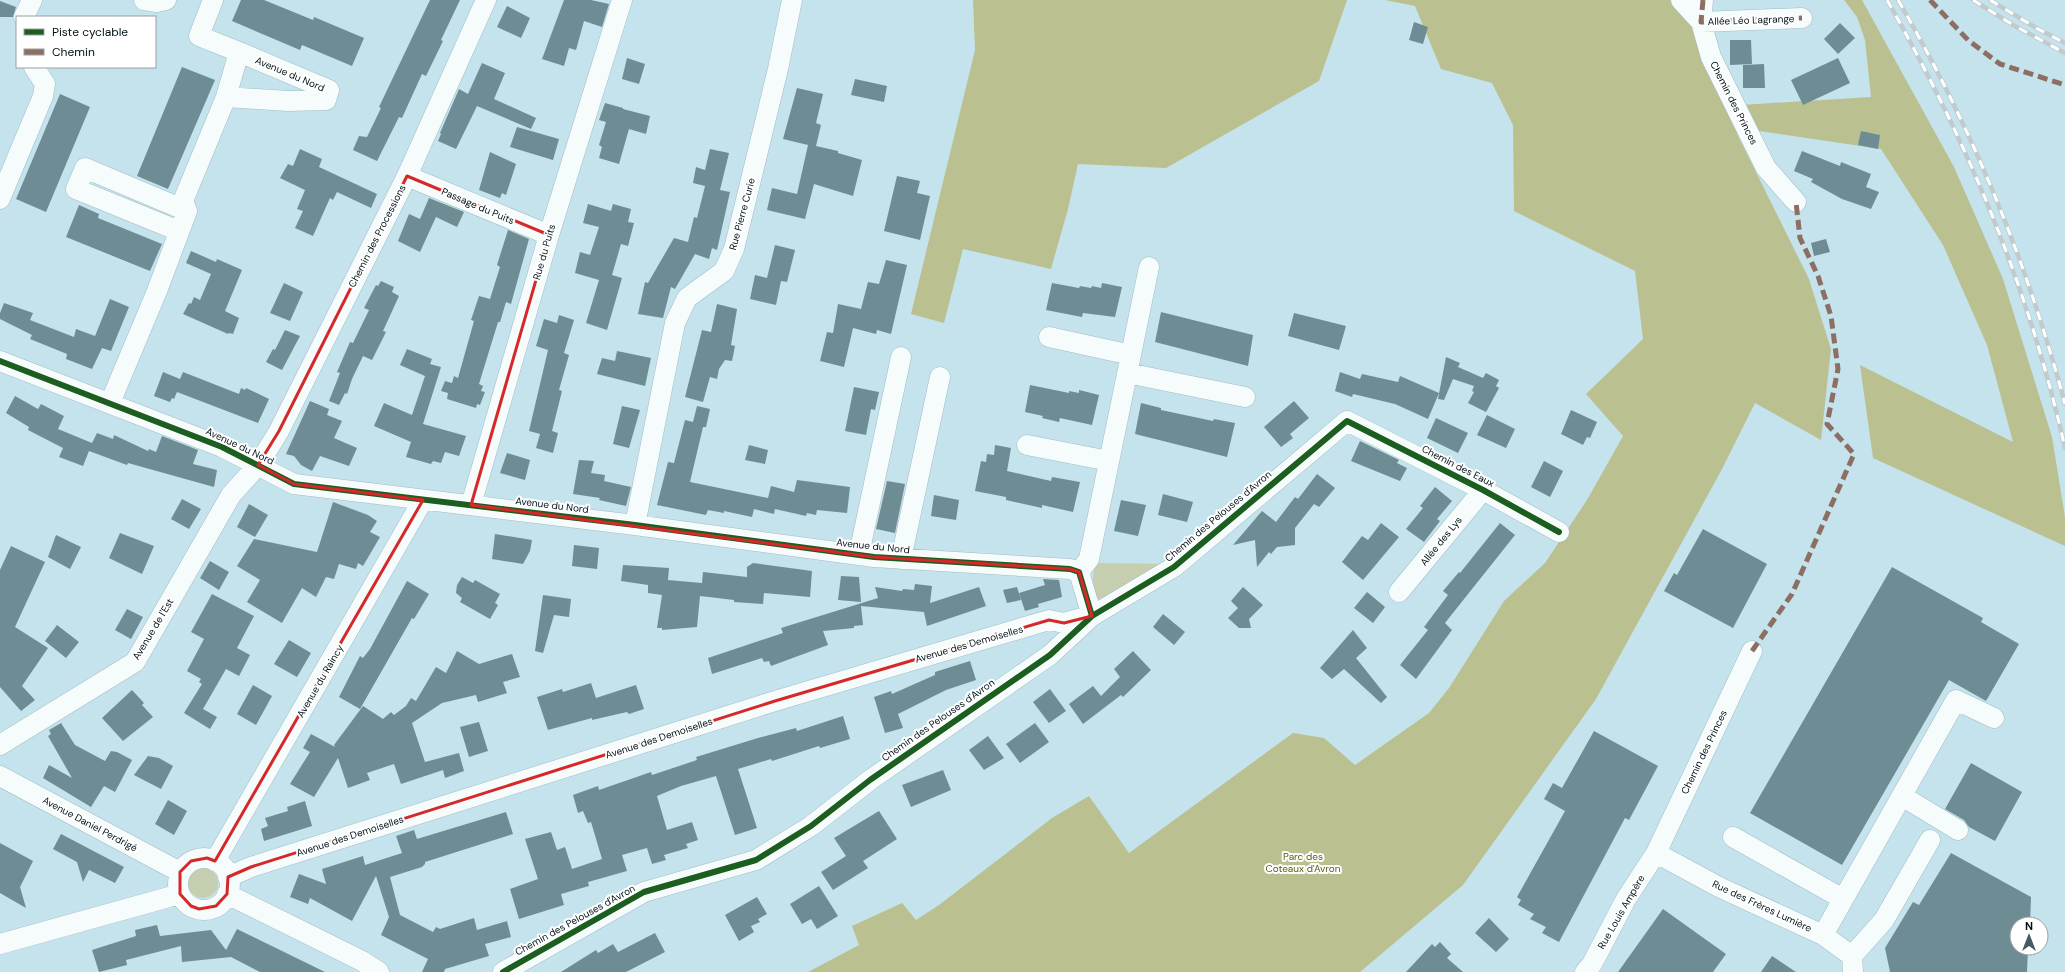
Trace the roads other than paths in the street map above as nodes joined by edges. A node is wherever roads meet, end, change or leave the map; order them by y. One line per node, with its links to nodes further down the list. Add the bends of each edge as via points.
1 (32, 0): 10 (street)
2 (144, 0): 3 (street)
3 (166, 0)
4 (212, 0): 13 (street, Avenue du Nord, via 199,36)
5 (486, 0): 16 (street, Chemin des Processions)
6 (622, 0): 21 (street, Rue du Puits)
7 (792, 0): 37 (street, Rue Pierre Curie, via 778,69 734,249 724,271 687,298 675,323)
8 (1681, 0): 12 (street, Chemin des Princes)
9 (1704, 0): 12 (street)
10 (24, 16)
11 (1802, 18): 12 (street, Allée Léo Lagrange)
12 (1701, 22): 18 (street, Chemin des Princes, via 1711,57 1766,168)
13 (239, 52): 15 (street); 15 (street, Avenue du Nord, via 329,90 326,100 288,101)
14 (35, 68): 17 (street, via 45,84 42,96)
15 (226, 96): 19 (street, via 183,201)
16 (407, 176): 21 (street, Passage du Puits); 33 (street, Chemin des Processions, via 279,431)
17 (0, 199)
18 (1796, 202)
19 (187, 211): 20 (street); 20 (street, via 85,168 76,189)
20 (179, 231): 29 (street)
21 (549, 235): 36 (street, Rue du Puits)
22 (1149, 267): 26 (street)
23 (1049, 337): 26 (street)
24 (901, 357): 39 (street)
25 (0, 361): 29 (street, Avenue du Nord)
26 (1129, 364): 28 (street); 32 (street)
27 (940, 377): 40 (street)
28 (1245, 397)
29 (110, 403): 33 (street, Avenue du Nord, via 222,447)
30 (1346, 421): 34 (street, Chemin des Eaux); 43 (street, Chemin des Pelouses d'Avron, via 1174,567)
31 (1027, 445): 32 (street)
32 (1109, 461): 41 (street, via 1089,559)
33 (258, 465): 35 (street, Avenue du Nord, via 294,484); 46 (street, Avenue de l'Est, via 231,495 134,662)
34 (1483, 490): 38 (street, Chemin des Eaux); 42 (street, Allée des Lys)
35 (423, 500): 36 (street, Avenue du Nord); 53 (street, Avenue du Raincy)
36 (471, 505): 37 (street, Avenue du Nord)
37 (635, 526): 39 (street, Avenue du Nord)
38 (1559, 532)
39 (861, 555): 40 (street, Avenue du Nord)
40 (901, 559): 41 (street, Avenue du Nord)
41 (1079, 572): 43 (street)
42 (1399, 592)
43 (1092, 616): 55 (street, Avenue des Demoiselles, via 1064,623 1049,620 783,698 252,867); 62 (street, Chemin des Pelouses d'Avron, via 1050,655 870,780 811,826 756,860 644,892)
44 (1752, 651): 52 (street, Chemin des Princes)
45 (1994, 718): 48 (street, via 1956,700)
46 (0, 745)
47 (0, 776): 54 (street, Avenue Daniel Perdrigé)
48 (1902, 796): 49 (street); 57 (street)
49 (1958, 830)
50 (1734, 837): 57 (street)
51 (1930, 840): 60 (street, via 1884,920)
52 (1656, 853): 58 (street, Rue des Frères Lumière, via 1718,886); 63 (street, Rue Louis Ampère, via 1626,899 1592,964)
53 (215, 861): 54 (street, via 199,858); 55 (street, via 226,870)
54 (180, 872): 56 (street)
55 (228, 885): 56 (street, via 223,901 208,909 192,906); 61 (street)
56 (180, 894): 59 (street)
57 (1843, 899): 58 (street)
58 (1823, 935): 60 (street, Rue des Frères Lumière)
59 (0, 944)
60 (1853, 964)
61 (379, 972)
62 (503, 972)
63 (1585, 972)

